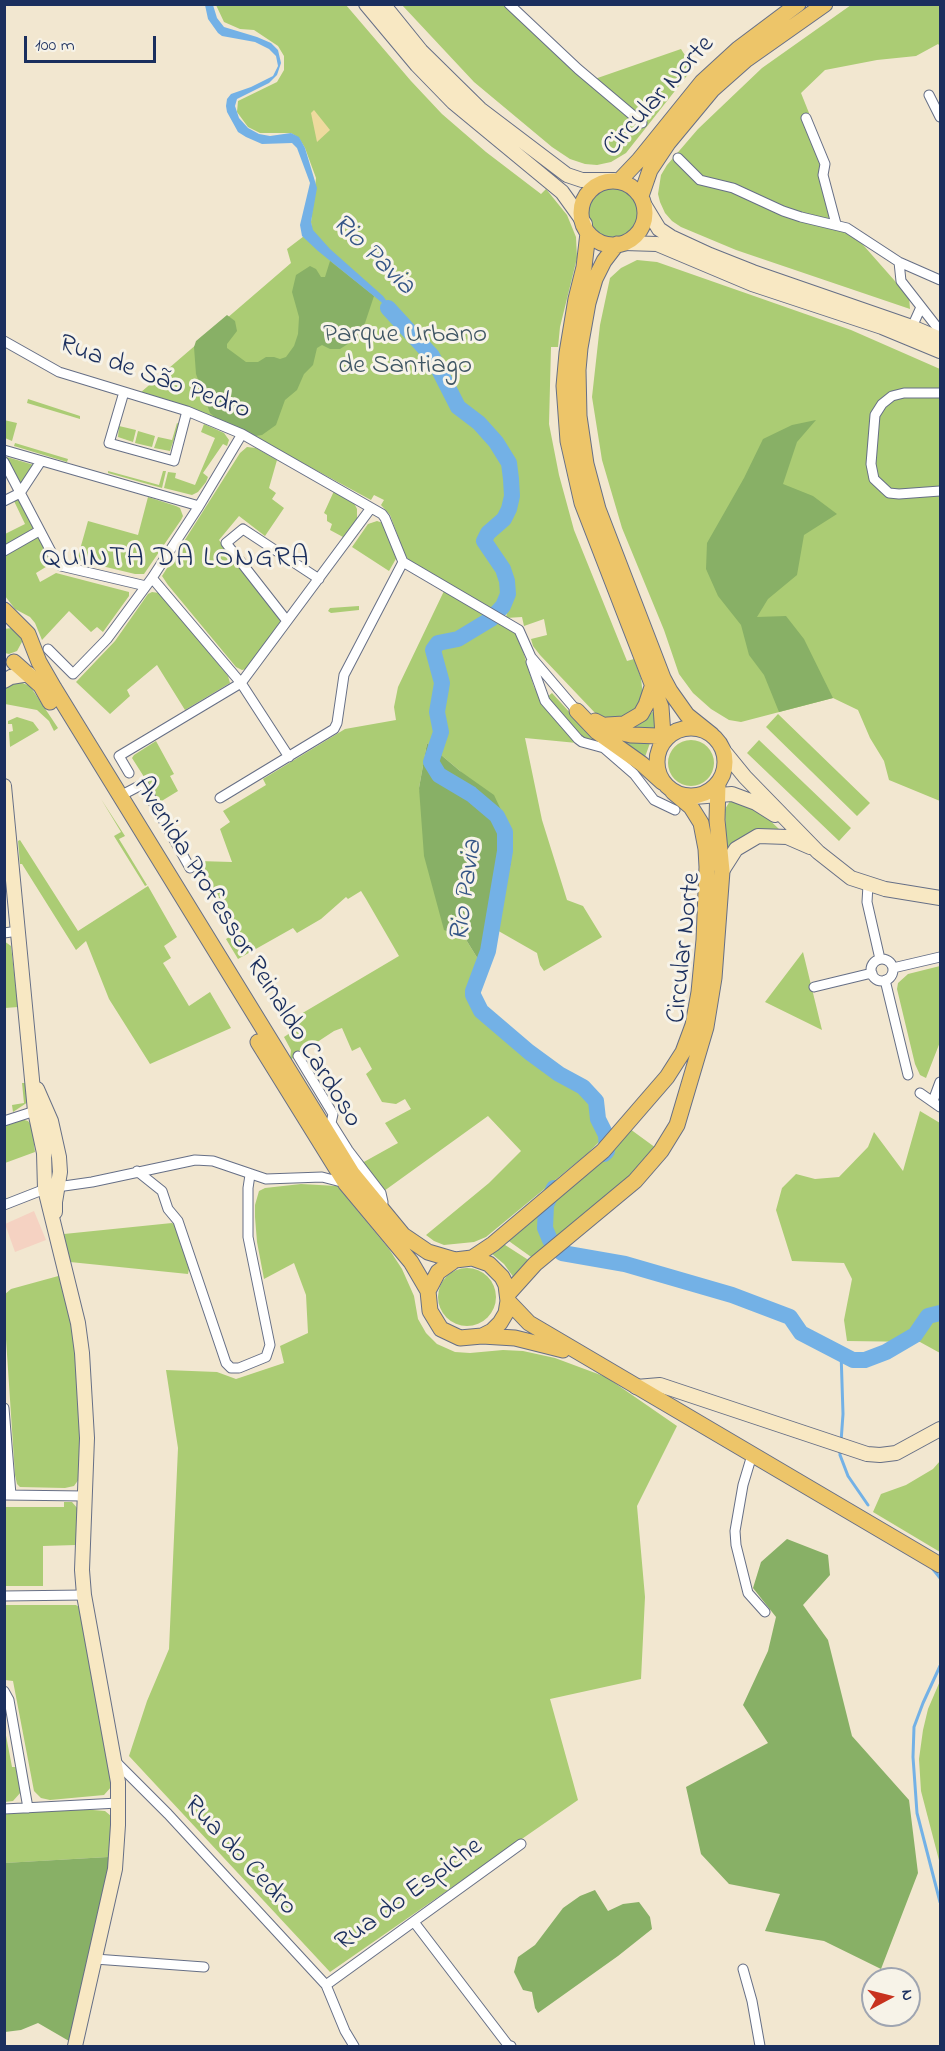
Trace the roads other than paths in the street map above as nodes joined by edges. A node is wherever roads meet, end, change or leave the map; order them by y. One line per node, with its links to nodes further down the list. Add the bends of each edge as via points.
1 (366, 4): 14 (street, via 446,94 562,192)
2 (383, 4): 11 (street, via 421,51 480,109 567,175 582,180)
3 (509, 4): 9 (street)
4 (798, 4): 11 (main road, Circular Norte, via 702,82 639,160)
5 (825, 4): 12 (main road, Circular Norte, via 747,59 712,90 650,170)
6 (929, 95): 7 (street)
7 (940, 117)
8 (806, 118): 13 (street, via 825,164 823,175)
9 (642, 123)
10 (678, 158): 13 (street, via 700,180 733,188 801,217)
11 (616, 181): 12 (main road, via 634,188); 14 (main road, via 594,186 587,194 581,214)
12 (643, 201): 15 (main road, via 645,215 639,232); 19 (street, via 650,218 664,234 753,272)
13 (836, 225): 16 (street)
14 (586, 229): 15 (main road, via 605,244); 56 (main road, via 584,267 567,353 567,434 582,503)
15 (621, 244): 25 (street, via 657,244 752,284 882,327); 60 (main road, via 604,261 595,279 580,348 579,416 586,464 598,510 663,678 682,709)
16 (899, 262): 17 (street); 18 (street, via 902,280)
17 (940, 280)
18 (921, 307): 19 (street); 20 (street)
19 (912, 327): 21 (street)
20 (940, 330)
21 (940, 339)
22 (4, 341): 24 (street, Rua de São Pedro)
23 (4, 347): 24 (street)
24 (15, 348): 26 (street, Rua de São Pedro, via 59,372)
25 (940, 351)
26 (123, 392): 28 (street, Rua de São Pedro); 28 (street, via 110,443 174,461)
27 (940, 393): 33 (street, via 898,394 882,404 875,415 871,464 874,479 889,493)
28 (187, 411): 29 (street, Rua de São Pedro)
29 (242, 434): 36 (street); 37 (street, Rua de São Pedro)
30 (4, 450): 31 (street)
31 (41, 461): 34 (street); 36 (street)
32 (4, 462): 34 (street)
33 (940, 491)
34 (20, 493): 35 (street); 38 (street)
35 (4, 501)
36 (199, 506): 41 (street)
37 (371, 508): 40 (street, Rua de São Pedro, via 386,518); 42 (street)
38 (39, 531): 39 (street); 43 (street, via 59,565)
39 (4, 551)
40 (403, 562): 50 (street, via 519,630); 63 (street, via 344,675 334,729)
41 (152, 578): 43 (street); 54 (street)
42 (319, 579): 45 (street); 45 (street, via 243,528 226,543)
43 (146, 586): 49 (street, via 107,639 73,674)
44 (4, 610): 47 (main road)
45 (287, 621): 54 (street)
46 (4, 622): 47 (main road)
47 (20, 625): 48 (main road, Avenida Professor Reinaldo Cardoso)
48 (29, 639): 51 (main road, via 27,652); 68 (main road, Avenida Professor Reinaldo Cardoso)
49 (48, 648)
50 (527, 651): 55 (street); 57 (street)
51 (8, 664): 52 (main road, Avenida Professor Reinaldo Cardoso)
52 (29, 674): 53 (street); 96 (main road, Avenida Professor Reinaldo Cardoso, via 41,686)
53 (4, 681)
54 (242, 683): 63 (street); 64 (street, via 119,756)
55 (556, 687): 57 (street, via 546,685); 58 (street)
56 (652, 687): 59 (main road, via 646,705 634,719); 61 (main road, via 661,707)
57 (542, 692): 71 (street, via 545,701 578,739 604,748 634,774 654,800)
58 (577, 711): 59 (main road); 66 (main road, Circular Norte, via 597,732)
59 (604, 725): 61 (main road, via 631,735)
60 (711, 735): 61 (main road, via 693,728); 62 (main road)
61 (666, 739): 66 (main road, via 657,767)
62 (723, 750): 67 (main road, via 725,767); 72 (street)
63 (289, 757): 69 (street)
64 (129, 772)
65 (4, 786): 70 (street)
66 (669, 788): 67 (main road, via 682,796 694,797); 100 (main road, Circular Norte, via 697,815 706,849 706,908 698,1000 688,1039 675,1065 589,1164)
67 (717, 789): 72 (street, via 742,797); 75 (main road, Circular Norte)
68 (120, 796): 74 (street, via 143,784 190,868); 90 (main road, Avenida Professor Reinaldo Cardoso)
69 (220, 798)
70 (6, 806): 78 (street)
71 (675, 810)
72 (797, 828): 73 (street)
73 (818, 852): 75 (street, via 787,837 758,836 736,849); 76 (street, via 851,878)
74 (197, 864)
75 (722, 871): 103 (main road, Circular Norte, via 714,978 706,1026 676,1125 661,1151 635,1181 519,1280)
76 (868, 885): 77 (street); 80 (street, via 867,902)
77 (940, 898)
78 (11, 932): 92 (street, via 31,1073)
79 (940, 957): 81 (street)
80 (880, 959): 81 (street, via 890,962); 82 (street, via 874,963)
81 (893, 968): 83 (street)
82 (872, 973): 83 (street); 84 (street)
83 (885, 980): 86 (street)
84 (814, 987)
85 (298, 1056): 88 (street)
86 (908, 1075)
87 (940, 1082): 91 (street)
88 (317, 1086): 90 (street); 99 (street, via 333,1114 331,1123 381,1193)
89 (920, 1094): 91 (street)
90 (303, 1095): 99 (main road, Avenida Professor Reinaldo Cardoso, via 352,1173)
91 (937, 1104)
92 (40, 1109): 93 (street); 97 (street, via 51,1121 59,1157 60,1172)
93 (4, 1121)
94 (137, 1171): 95 (street, via 204,1160); 95 (street, via 162,1191 168,1209 178,1221 226,1363 231,1368 266,1357 270,1345 248,1237); 97 (street)
95 (250, 1175): 96 (street, via 266,1179 322,1177)
96 (346, 1184): 102 (main road, Avenida Professor Reinaldo Cardoso, via 411,1262)
97 (49, 1187): 98 (street); 111 (street, via 55,1202 60,1250 84,1367)
98 (4, 1204)
99 (382, 1212): 101 (main road, Avenida Professor Reinaldo Cardoso, via 403,1235 428,1252)
100 (472, 1258): 101 (main road); 103 (main road, via 496,1270 506,1285)
101 (455, 1260): 102 (main road, via 438,1272)
102 (428, 1291): 104 (main road, via 429,1311 441,1329 460,1338)
103 (508, 1298): 104 (main road, via 500,1323); 105 (main road, via 529,1323)
104 (482, 1336): 105 (main road, via 535,1342)
105 (590, 1359): 106 (main road)
106 (636, 1387): 108 (street, via 660,1385 867,1454 896,1453); 109 (main road)
107 (4, 1408): 110 (street)
108 (940, 1429)
109 (752, 1455): 112 (main road); 115 (street, via 735,1538 748,1593)
110 (8, 1495): 111 (street)
111 (84, 1496): 113 (street)
112 (940, 1565)
113 (84, 1595): 114 (street); 117 (street)
114 (4, 1596)
115 (765, 1612)
116 (4, 1690): 119 (street)
117 (116, 1762): 118 (street); 126 (street, Rua do Cedro)
118 (118, 1803): 119 (street); 123 (street, via 116,1862)
119 (28, 1808): 120 (street)
120 (4, 1809)
121 (521, 1844): 122 (street, Rua do Espiche)
122 (414, 1922): 126 (street, Rua do Espiche); 129 (street)
123 (95, 1959): 124 (street); 127 (street)
124 (204, 1967)
125 (743, 1969): 130 (street)
126 (326, 1985): 128 (street)
127 (75, 2046)
128 (354, 2046)
129 (508, 2046)
130 (760, 2046)

